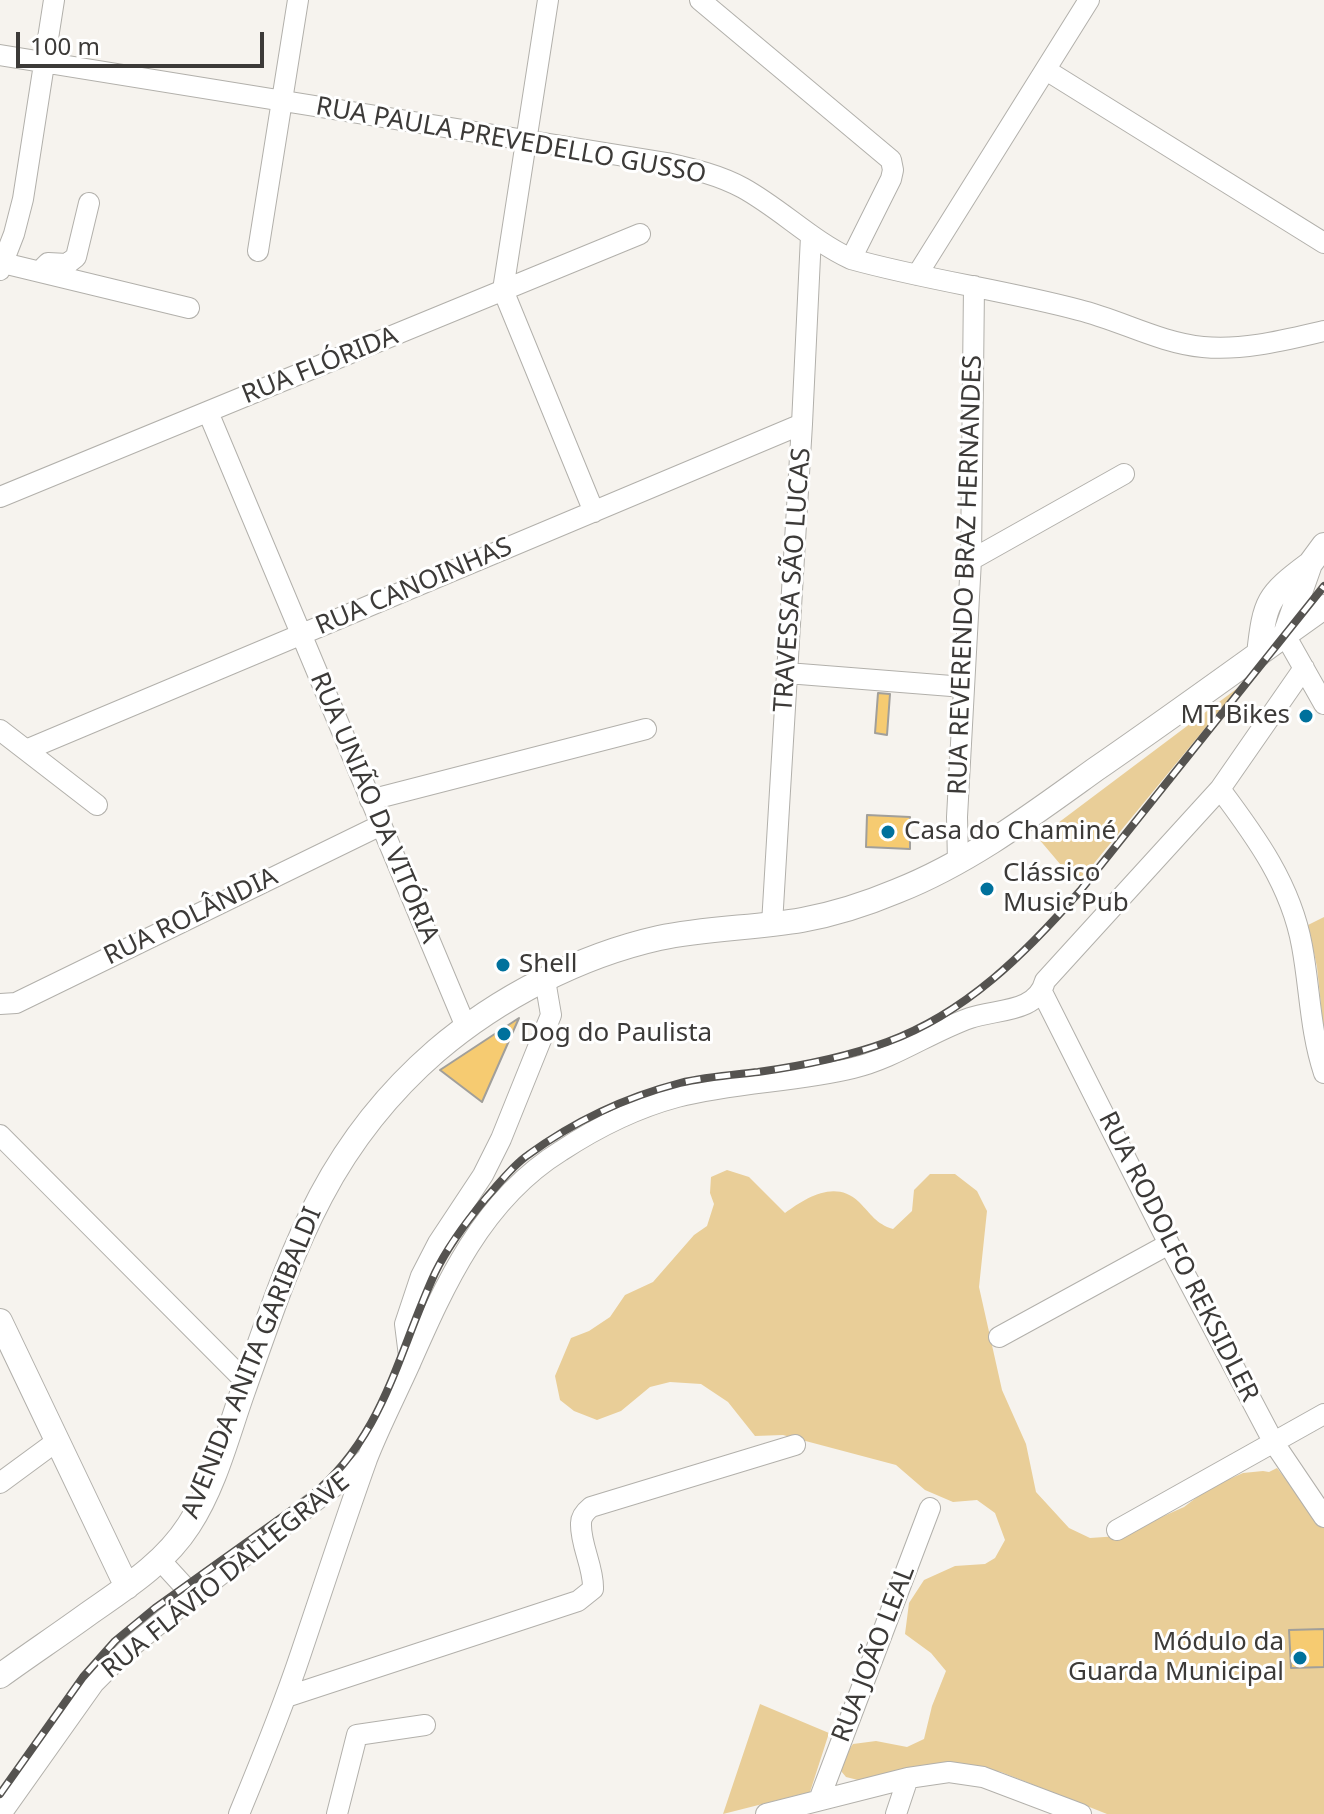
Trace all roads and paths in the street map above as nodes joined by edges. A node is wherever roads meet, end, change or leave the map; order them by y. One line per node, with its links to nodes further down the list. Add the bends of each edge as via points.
1 (54, 0): 7 (street)
2 (298, 0): 9 (street)
3 (548, 0): 10 (street)
4 (700, 0): 16 (street, via 891,160 891,179)
5 (1089, 0): 8 (street)
6 (0, 55): 7 (street, RUA PAULA PREVEDELLO GUSSO)
7 (44, 62): 9 (street, RUA PAULA PREVEDELLO GUSSO); 17 (street, via 23,199)
8 (1046, 70): 14 (street); 19 (street)
9 (282, 101): 10 (street, RUA PAULA PREVEDELLO GUSSO); 15 (street)
10 (526, 140): 13 (street, RUA PAULA PREVEDELLO GUSSO, via 667,163 724,179); 21 (street)
11 (89, 203): 18 (street, via 76,257 67,264 48,263)
12 (640, 234): 21 (street, RUA FLÓRIDA)
13 (811, 236): 16 (street, RUA PAULA PREVEDELLO GUSSO); 25 (street, TRAVESSA SÃO LUCAS)
14 (1324, 243)
15 (258, 251)
16 (851, 259): 19 (street, RUA PAULA PREVEDELLO GUSSO)
17 (2, 267): 18 (street)
18 (41, 272): 22 (street)
19 (917, 275): 20 (street, RUA PAULA PREVEDELLO GUSSO)
20 (974, 286): 23 (street, RUA PAULA PREVEDELLO GUSSO, via 1087,312 1200,347 1226,348); 29 (street, RUA REVERENDO BRAZ HERNANDES)
21 (503, 290): 24 (street, RUA FLÓRIDA); 28 (street)
22 (189, 308)
23 (1324, 331)
24 (208, 412): 27 (street, RUA FLÓRIDA); 33 (street, RUA UNIÃO DA VITÓRIA)
25 (802, 424): 28 (street, RUA CANOINHAS); 37 (street, TRAVESSA SÃO LUCAS)
26 (1124, 474): 29 (street)
27 (0, 497)
28 (594, 512): 33 (street, RUA CANOINHAS)
29 (971, 560): 38 (street, RUA REVERENDO BRAZ HERNANDES)
30 (1313, 562): 31 (main road, via 1312,593); 34 (main road); 35 (main road, via 1282,585 1265,607)
31 (1324, 597)
32 (1324, 607): 34 (main road, AVENIDA ANITA GARIBALDI)
33 (301, 635): 42 (street, RUA CANOINHAS); 44 (street, RUA UNIÃO DA VITÓRIA)
34 (1285, 635): 35 (main road, AVENIDA ANITA GARIBALDI); 36 (street)
35 (1259, 654): 47 (main road, AVENIDA ANITA GARIBALDI)
36 (1304, 668): 39 (street); 43 (street)
37 (787, 673): 38 (street); 48 (street, TRAVESSA SÃO LUCAS)
38 (964, 687): 47 (street, RUA REVERENDO BRAZ HERNANDES)
39 (1324, 704)
40 (646, 729): 44 (street)
41 (0, 730): 42 (street)
42 (26, 750): 45 (street)
43 (1220, 789): 50 (street, via 1045,981); 53 (street, via 1270,860 1295,915)
44 (370, 800): 46 (street, RUA UNIÃO DA VITÓRIA)
45 (97, 805)
46 (381, 825): 51 (street, RUA ROLÂNDIA, via 16,1003); 52 (street, RUA UNIÃO DA VITÓRIA)
47 (958, 863): 48 (main road, AVENIDA ANITA GARIBALDI, via 866,903)
48 (772, 924): 49 (main road, AVENIDA ANITA GARIBALDI, via 656,939)
49 (545, 980): 52 (main road, AVENIDA ANITA GARIBALDI); 58 (street, via 551,1015 501,1139 421,1276 405,1324)
50 (1042, 992): 55 (street, RUA RODOLFO REKSIDLER); 58 (street, via 1023,1006 974,1017 856,1067 674,1098 592,1132 531,1171 488,1216 455,1268)
51 (0, 1004)
52 (466, 1027): 59 (main road, AVENIDA ANITA GARIBALDI, via 393,1093 333,1171 293,1252)
53 (1324, 1073)
54 (0, 1135): 59 (street)
55 (1169, 1244): 57 (street); 62 (street, RUA RODOLFO REKSIDLER)
56 (1, 1325): 61 (main road)
57 (999, 1337)
58 (410, 1364): 64 (street)
59 (246, 1382): 69 (main road, AVENIDA ANITA GARIBALDI, via 203,1500)
60 (1324, 1414): 62 (street)
61 (57, 1441): 65 (street); 70 (main road)
62 (1274, 1443): 67 (street, RUA RODOLFO REKSIDLER); 68 (street)
63 (795, 1445): 73 (street, via 591,1507 580,1523 593,1589 578,1601)
64 (368, 1456): 71 (street, RUA FLÁVIO DALLEGRAVE); 73 (street)
65 (0, 1483)
66 (930, 1508): 76 (street, RUA JOÃO LEAL)
67 (1324, 1517)
68 (1117, 1530)
69 (160, 1560): 70 (main road, AVENIDA ANITA GARIBALDI); 71 (street)
70 (127, 1587): 72 (main road, AVENIDA ANITA GARIBALDI)
71 (193, 1596): 78 (street, RUA FLÁVIO DALLEGRAVE, via 94,1683)
72 (0, 1676)
73 (286, 1697): 79 (street)
74 (425, 1725): 80 (street, via 357,1735)
75 (908, 1778): 76 (street); 77 (street, via 966,1773); 82 (street)
76 (819, 1800): 81 (street)
77 (1073, 1813)
78 (1, 1814)
79 (239, 1814)
80 (337, 1814)
81 (766, 1814)
82 (896, 1814)

